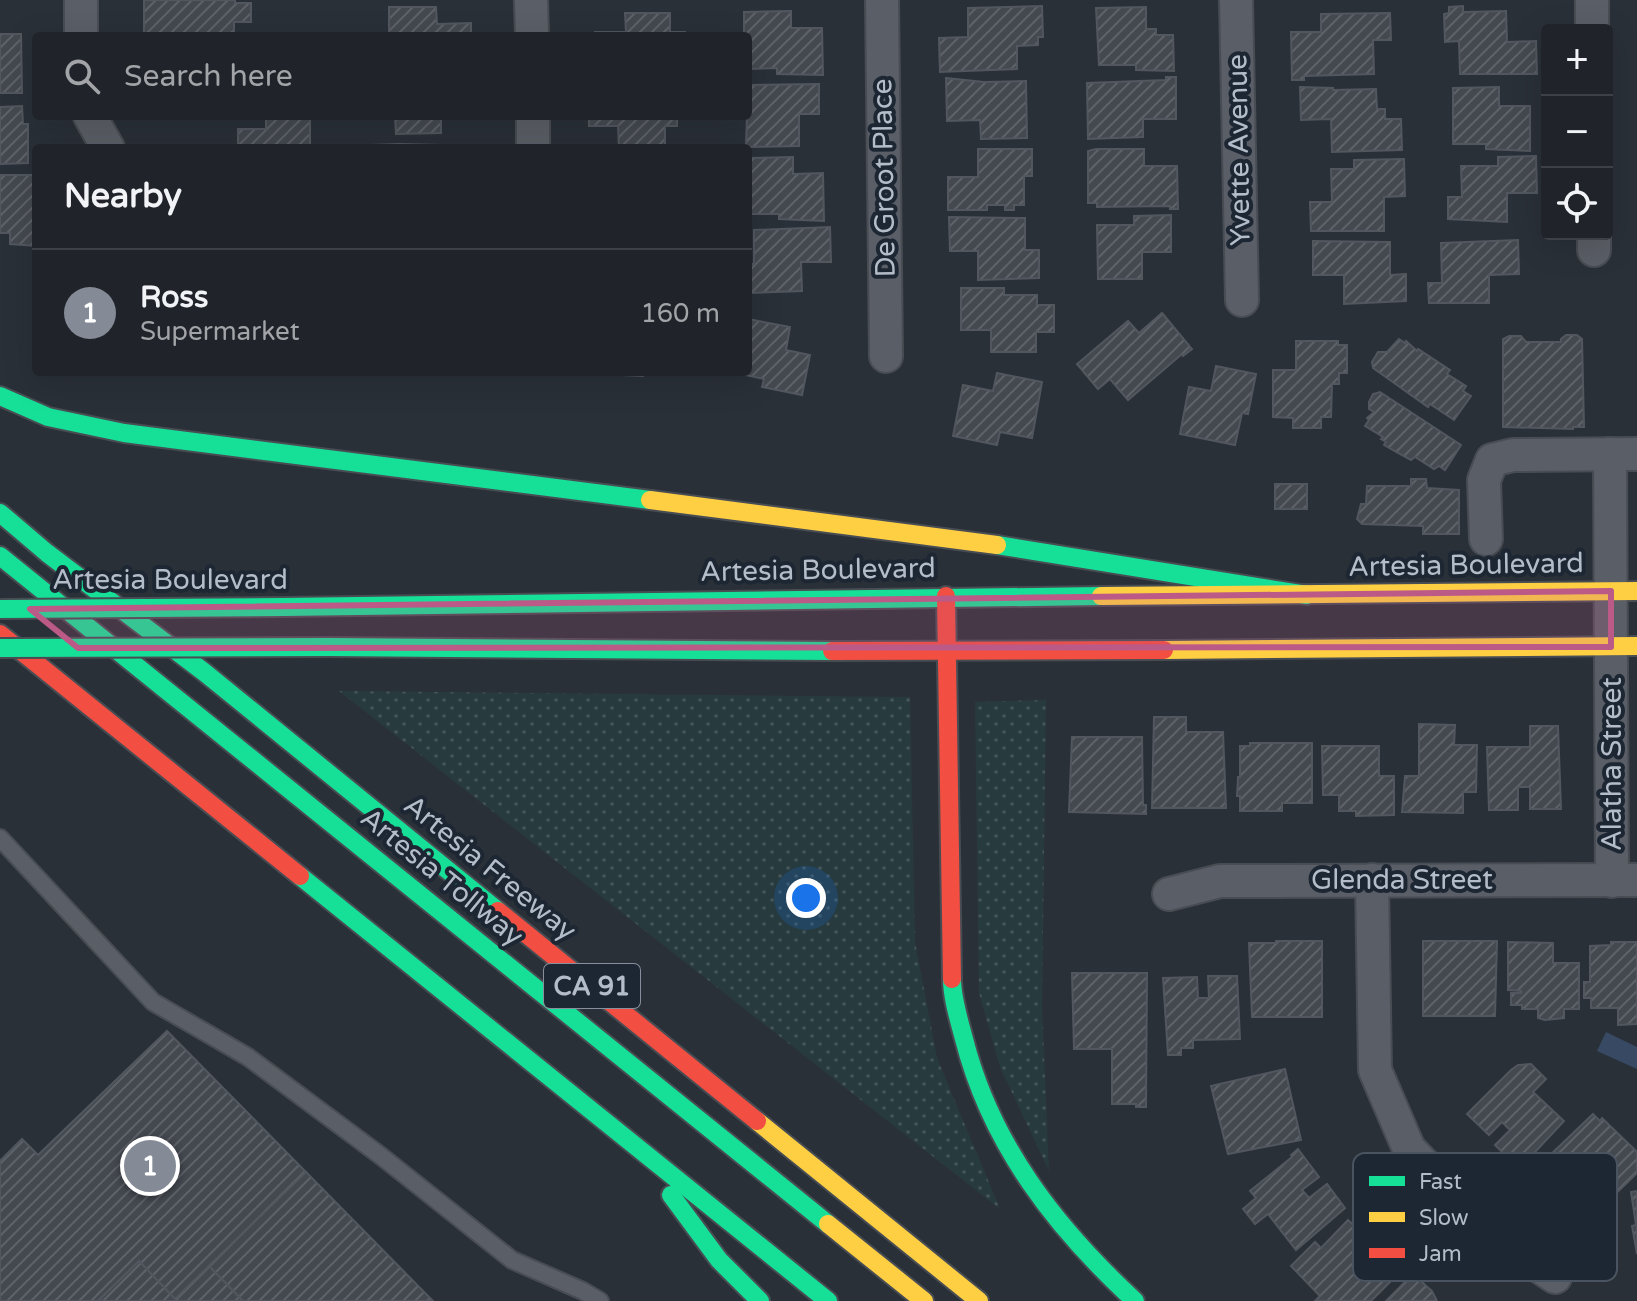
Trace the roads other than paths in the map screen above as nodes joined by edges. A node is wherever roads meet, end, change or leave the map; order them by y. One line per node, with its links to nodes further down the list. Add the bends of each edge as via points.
1 (81, 0): 7 (street)
2 (531, 0): 8 (street)
3 (882, 0): 14 (street, De Groot Place)
4 (1236, 0): 13 (street, Yvette Avenue)
5 (1592, 0): 6 (street)
6 (1592, 24)
7 (81, 32)
8 (532, 32)
9 (92, 120): 11 (street)
10 (533, 120): 12 (street)
11 (106, 144)
12 (533, 144)
13 (1242, 300)
14 (886, 356)
15 (0, 396): 21 (main road, via 48,417 124,433 972,541)
16 (1624, 454): 18 (street, via 1513,455 1492,460 1484,480); 20 (street, Alatha Street)
17 (0, 513): 39 (main road, Artesia Freeway / CA 91, via 204,672)
18 (1486, 539)
19 (0, 556): 38 (main road, Artesia Tollway)
20 (1624, 591): 21 (main road, Artesia Boulevard); 25 (street, Alatha Street)
21 (1307, 595): 22 (main road, Artesia Boulevard)
22 (946, 596): 23 (main road, Artesia Boulevard, bridge, via 283,607); 27 (main road)
23 (6, 602): 28 (main road)
24 (0, 634): 33 (main road)
25 (1624, 646): 27 (main road); 31 (street, Alatha Street)
26 (0, 648): 27 (main road, bridge)
27 (947, 652): 40 (main road, via 952,985 965,1045 982,1096 1029,1186 1088,1259)
28 (99, 665)
29 (0, 838): 35 (lane, via 153,1002 248,1057 512,1260)
30 (1372, 880): 31 (street, Glenda Street); 32 (street, Glenda Street, via 1220,881); 34 (street, via 1375,1070)
31 (1625, 880)
32 (1169, 894)
33 (637, 1147): 36 (main road, via 719,1260); 37 (main road)
34 (1413, 1153)
35 (600, 1301)
36 (760, 1301)
37 (828, 1301)
38 (924, 1301)
39 (979, 1301)
40 (1135, 1301)

